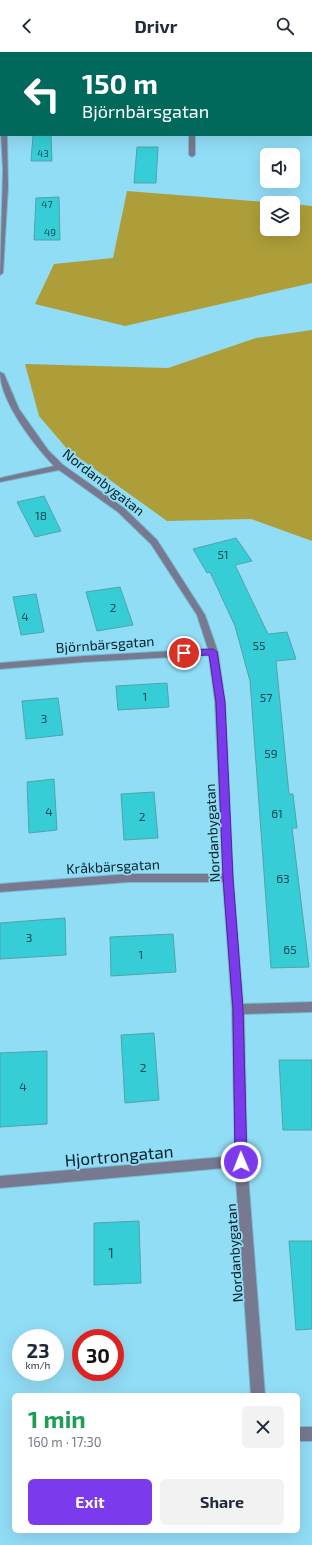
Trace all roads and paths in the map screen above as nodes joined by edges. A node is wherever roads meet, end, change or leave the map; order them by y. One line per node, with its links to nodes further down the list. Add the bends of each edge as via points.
1 (4, 136): 4 (street, via 6,153)
2 (192, 136): 3 (street)
3 (192, 155)
4 (2, 203): 5 (street)
5 (0, 273)
6 (0, 374): 7 (street, Nordanbygatan, via 15,409 38,443)
7 (60, 467): 8 (street); 9 (street, Nordanbygatan, via 121,510 154,542 201,615)
8 (0, 480)
9 (213, 652): 10 (street, Björnbärsgatan); 11 (street, Nordanbygatan, via 220,702)
10 (0, 666)
11 (228, 878): 12 (street, Kråkbärsgatan, via 129,878); 14 (street, Nordanbygatan)
12 (0, 888)
13 (312, 1007): 14 (street)
14 (238, 1009): 15 (street, Nordanbygatan)
15 (241, 1162): 16 (street, Hjortrongatan); 17 (street, Nordanbygatan)
16 (0, 1182)
17 (258, 1393)
18 (300, 1434): 19 (street)
19 (312, 1434)

